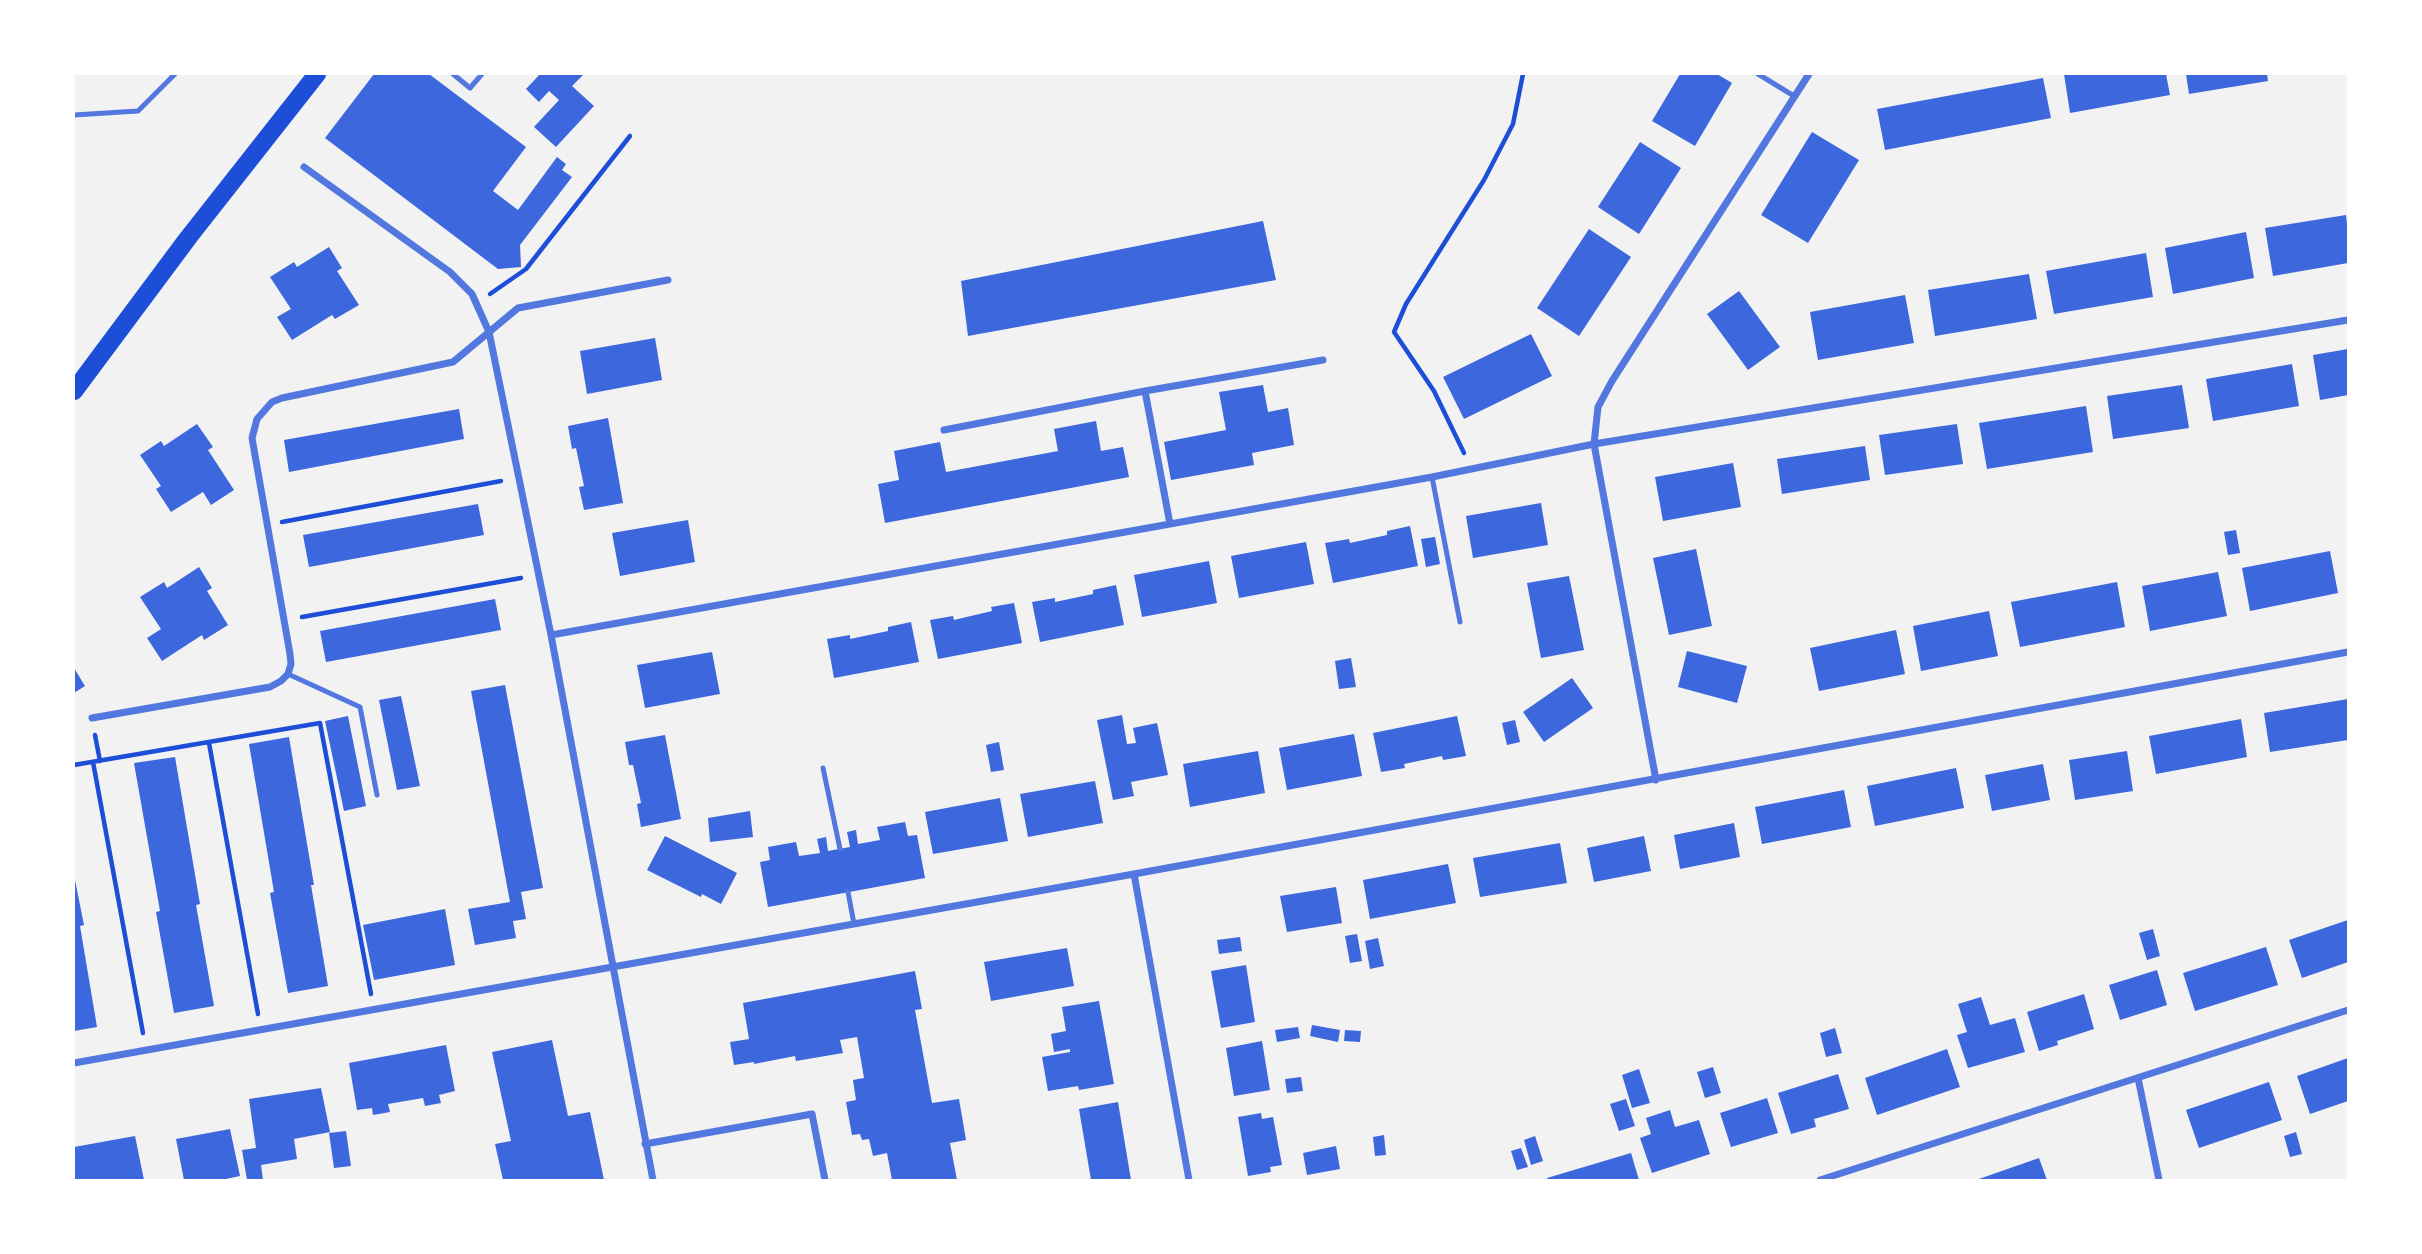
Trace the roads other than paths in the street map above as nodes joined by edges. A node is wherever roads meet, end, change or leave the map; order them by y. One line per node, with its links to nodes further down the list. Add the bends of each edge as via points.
1 (175, 74): 8 (lane, via 138,111)
2 (317, 74): 14 (main road)
3 (453, 74): 4 (lane, via 470,88)
4 (482, 74)
5 (1758, 74): 7 (lane)
6 (1810, 74): 7 (street)
7 (1794, 96): 17 (street, via 1612,382 1598,408)
8 (74, 115)
9 (304, 167): 12 (street, via 450,272 472,293)
10 (668, 280): 12 (street, via 519,308)
11 (2348, 320): 17 (street)
12 (489, 332): 21 (street); 23 (street, via 453,362 282,398 257,419 252,438 291,664)
13 (1323, 360): 15 (street)
14 (74, 391)
15 (1145, 391): 16 (street); 19 (street)
16 (944, 430)
17 (1594, 444): 18 (street); 26 (street)
18 (1432, 477): 19 (street); 20 (lane)
19 (1170, 524): 21 (street)
20 (1460, 622)
21 (551, 635): 32 (street)
22 (2348, 652): 26 (street)
23 (288, 674): 24 (street, via 270,687); 27 (lane, via 360,707)
24 (92, 719)
25 (823, 768): 28 (lane)
26 (1656, 780): 29 (street)
27 (377, 795)
28 (840, 849)
29 (1134, 874): 31 (street); 39 (street)
30 (848, 892): 31 (lane)
31 (855, 924): 32 (street)
32 (612, 968): 34 (street); 36 (street)
33 (2348, 1010): 35 (street)
34 (74, 1063)
35 (2138, 1078): 40 (street); 41 (street)
36 (645, 1144): 37 (street); 38 (street, via 812,1114)
37 (653, 1181)
38 (825, 1181)
39 (1189, 1181)
40 (1820, 1181)
41 (2159, 1181)

